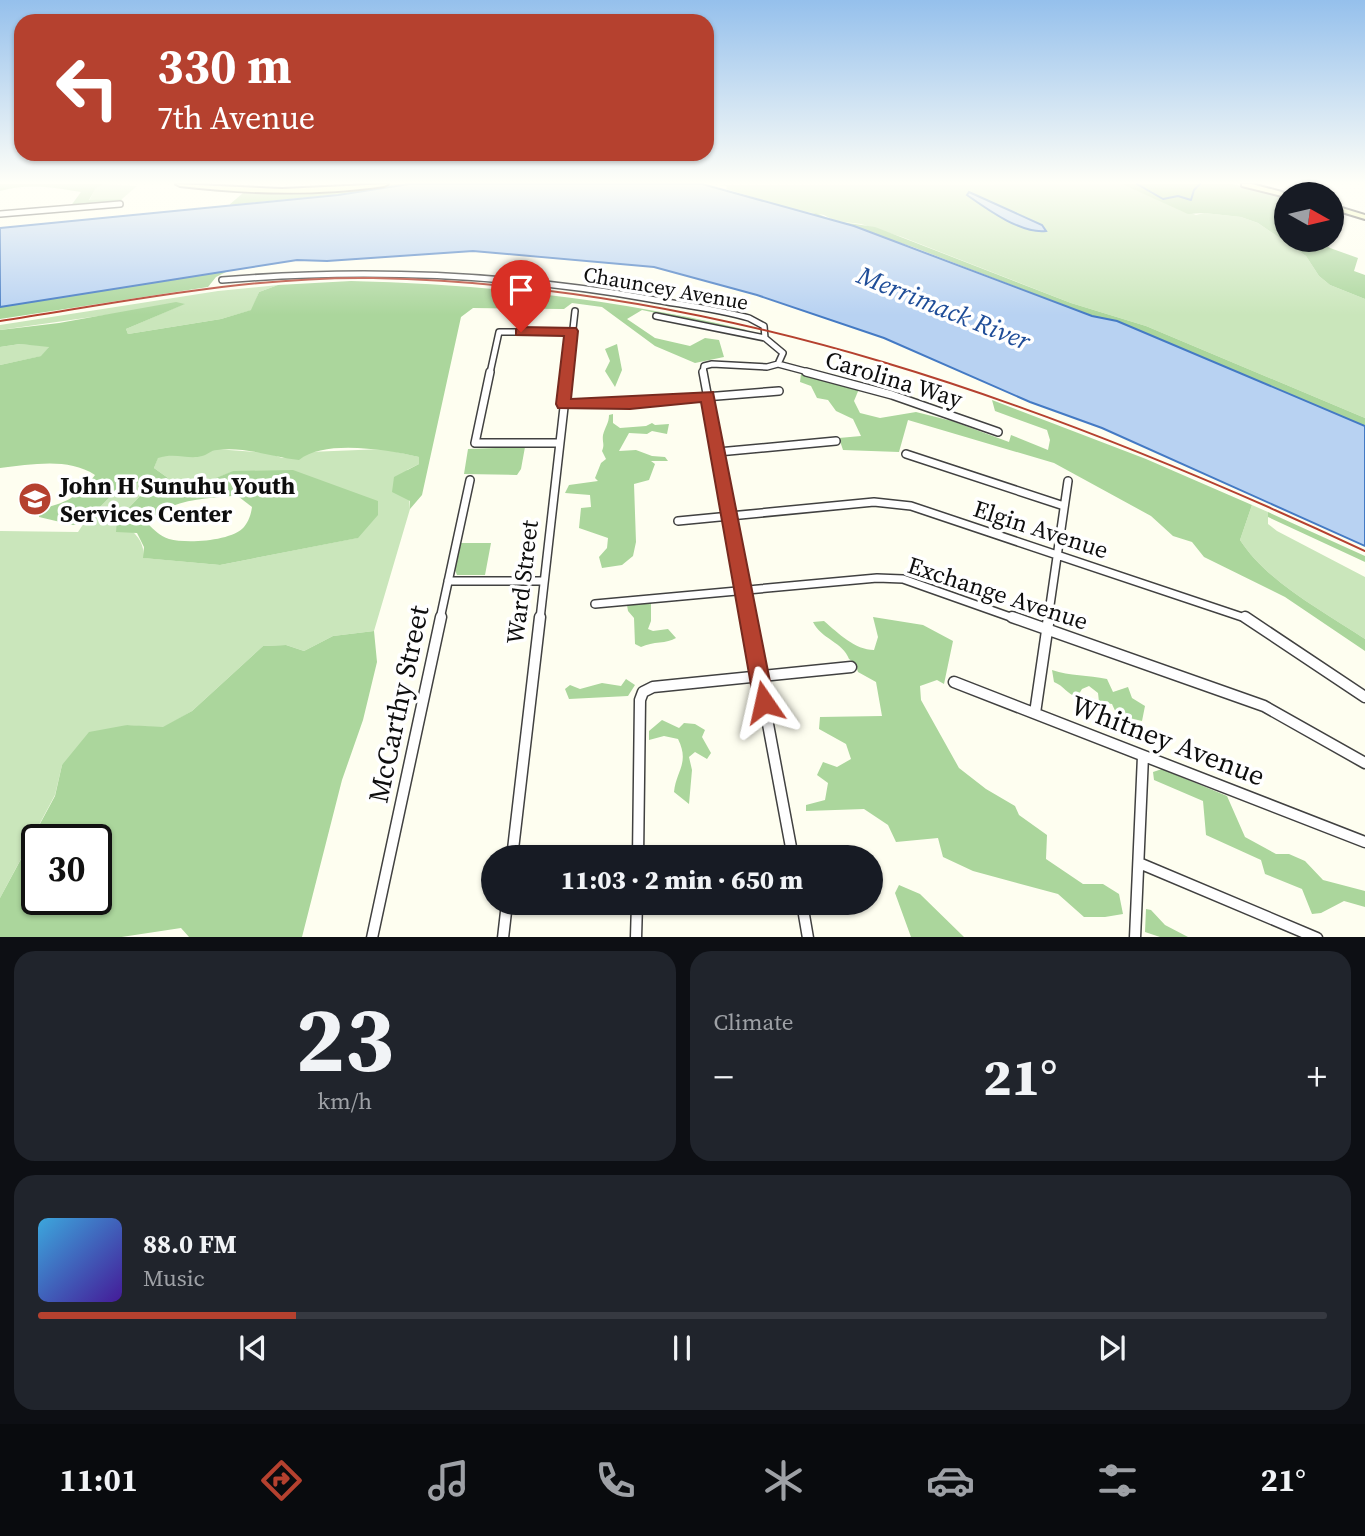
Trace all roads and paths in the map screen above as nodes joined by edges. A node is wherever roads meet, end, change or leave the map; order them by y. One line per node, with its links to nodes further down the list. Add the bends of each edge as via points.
1 (222, 280): 5 (street, Chauncey Avenue, via 374,272 494,278 723,313 755,320 764,326)
2 (575, 311): 4 (street, Ward Street)
3 (656, 316): 5 (street)
4 (571, 331): 9 (street, Ward Street); 12 (street, via 499,332 475,443)
5 (765, 334): 6 (street, via 783,353)
6 (778, 364): 8 (street, Carolina Way, via 704,366); 10 (street, Carolina Way)
7 (779, 391): 8 (street)
8 (707, 396): 9 (street); 13 (street)
9 (563, 404): 12 (street, Ward Street)
10 (998, 432)
11 (836, 441): 13 (street)
12 (558, 443): 22 (street, Ward Street)
13 (718, 452): 18 (street)
14 (906, 454): 17 (street)
15 (470, 480): 21 (street, McCarthy Street)
16 (1068, 481): 17 (street)
17 (1064, 506): 20 (street)
18 (729, 516): 19 (street, Elgin Avenue); 20 (street, Elgin Avenue, via 894,502); 23 (street)
19 (678, 521)
20 (1058, 554): 25 (street); 29 (street, Elgin Avenue, via 1247,618)
21 (448, 581): 22 (street); 41 (street, McCarthy Street)
22 (543, 582): 34 (street, Ward Street)
23 (743, 590): 24 (street, Exchange Avenue); 25 (street, Exchange Avenue, via 903,579); 27 (street)
24 (595, 604)
25 (1047, 628): 30 (street); 32 (street, Exchange Avenue, via 1264,706)
26 (851, 667): 27 (street)
27 (760, 677): 35 (street, via 653,687 643,692); 36 (street)
28 (954, 682): 30 (street, Whitney Avenue)
29 (1365, 697)
30 (1035, 713): 31 (street, Whitney Avenue)
31 (1143, 756): 33 (street, Whitney Avenue); 37 (street)
32 (1365, 763)
33 (1365, 842)
34 (513, 845)
35 (638, 845)
36 (791, 845)
37 (1139, 863): 45 (street); 46 (street)
38 (506, 915): 42 (street)
39 (637, 915): 43 (street)
40 (804, 915): 44 (street)
41 (372, 937)
42 (503, 937)
43 (636, 937)
44 (808, 937)
45 (1135, 937)
46 (1317, 937)

